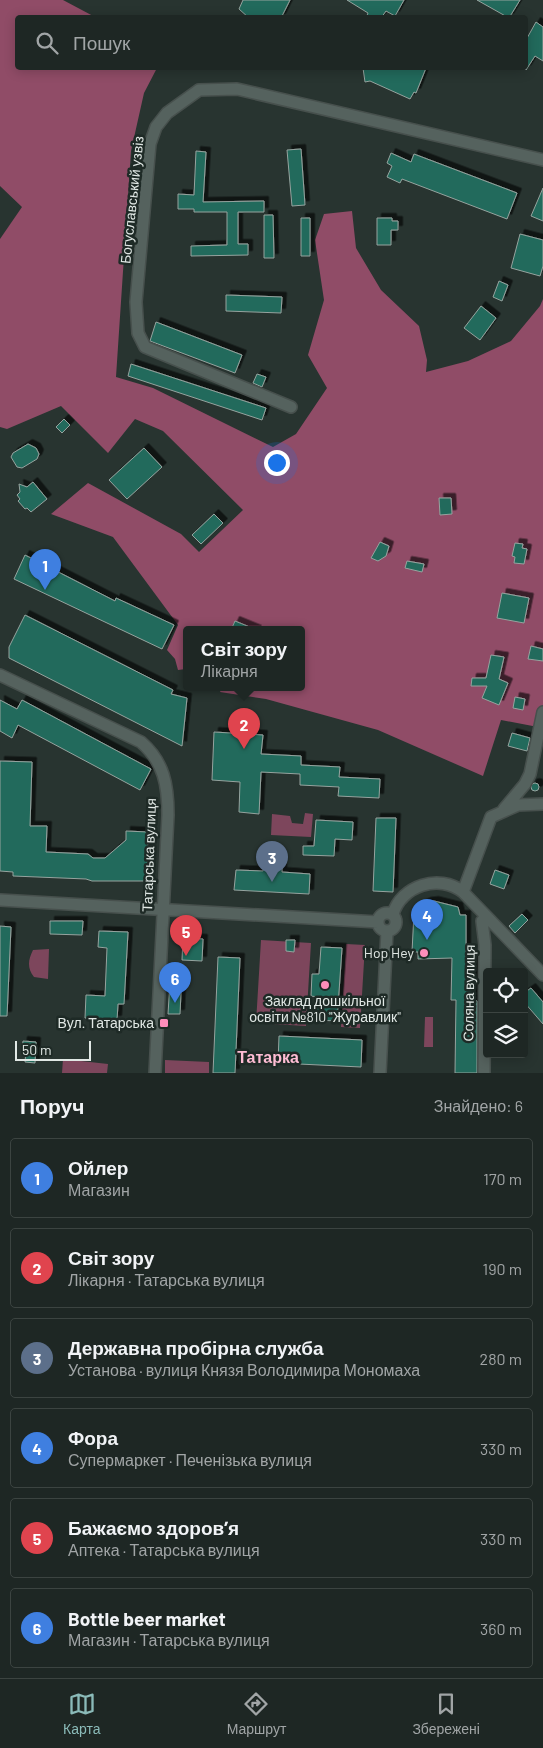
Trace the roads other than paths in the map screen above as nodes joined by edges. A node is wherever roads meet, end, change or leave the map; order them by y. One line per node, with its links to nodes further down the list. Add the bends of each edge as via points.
1 (543, 160): 2 (street, Богуславський узвіз, via 237,89 198,90 167,113 156,127 150,144 136,302 140,340 145,347)
2 (291, 406)
3 (0, 675): 9 (street, Татарська вулиця, via 141,742 158,759 168,798)
4 (543, 712): 6 (street, via 530,774)
5 (539, 801): 6 (street)
6 (503, 811): 7 (street, via 491,817)
7 (463, 892): 10 (street, via 451,885 440,884 414,888 403,895); 11 (street)
8 (0, 900): 9 (street)
9 (162, 910): 12 (street); 15 (street, Татарська вулиця)
10 (392, 914): 12 (street, via 384,913); 13 (street, via 396,924)
11 (487, 917): 14 (street); 17 (street, Соляна вулиця, via 482,921 485,945)
12 (378, 922): 13 (street)
13 (387, 931): 16 (street)
14 (543, 976)
15 (155, 1073)
16 (380, 1073)
17 (484, 1073)

